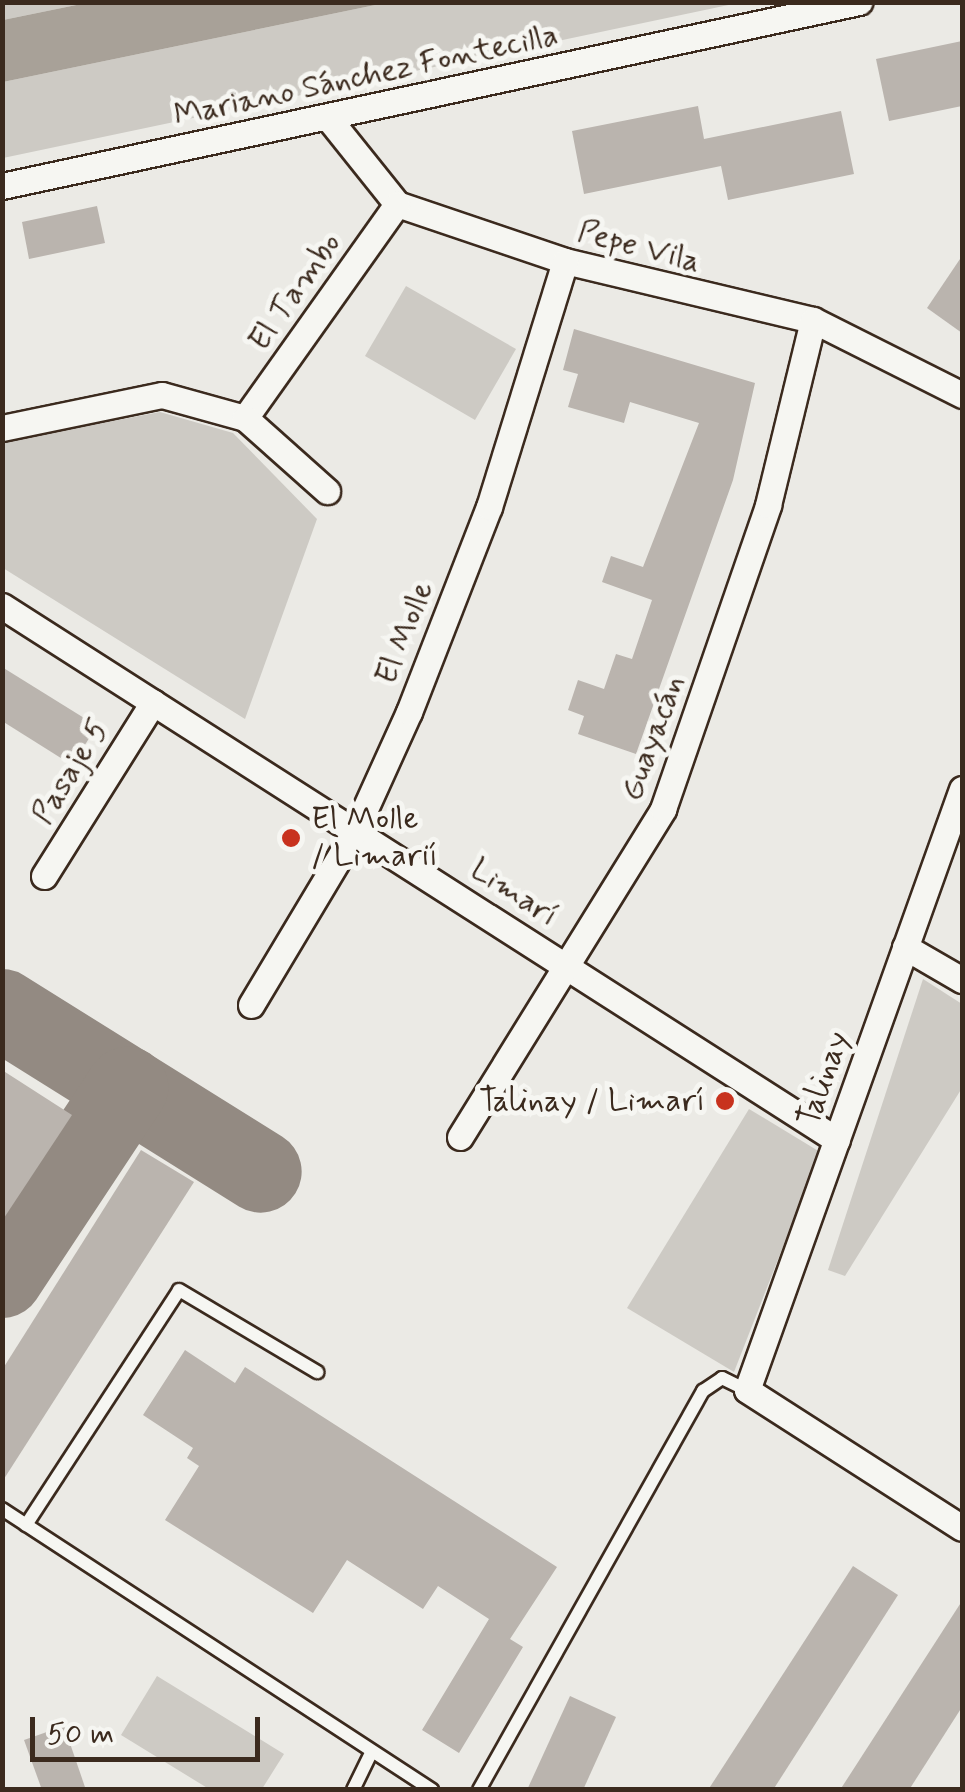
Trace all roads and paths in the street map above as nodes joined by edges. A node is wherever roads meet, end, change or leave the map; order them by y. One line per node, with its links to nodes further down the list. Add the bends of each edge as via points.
1 (859, 2): 2 (street, Mariano Sánchez Fontecilla)
2 (329, 119): 3 (street, Mariano Sánchez Fontecilla); 4 (street)
3 (2, 186)
4 (397, 204): 5 (street, Pepe Vila); 8 (street, El Tambo)
5 (564, 261): 6 (street, Pepe Vila); 14 (street, El Molle, via 489,507)
6 (813, 320): 7 (street, Pepe Vila); 17 (street, Guayacán, via 768,505 669,794)
7 (962, 395)
8 (246, 418): 9 (street, via 162,394); 10 (street)
9 (2, 428)
10 (328, 491)
11 (2, 606): 12 (street, Limarí)
12 (154, 702): 14 (street, Limarí); 15 (street, Pasaje 5)
13 (962, 789): 16 (street, Talinay)
14 (355, 831): 17 (street, Limarí); 19 (street, El Molle)
15 (44, 876)
16 (905, 946): 18 (street); 21 (street, Talinay)
17 (568, 966): 20 (street, Guayacán); 21 (street, Limarí)
18 (962, 980)
19 (251, 1005)
20 (460, 1136)
21 (837, 1140): 23 (street, Talinay)
22 (317, 1372): 27 (lane, via 179,1290)
23 (746, 1390): 26 (street); 31 (lane, via 722,1378 703,1391)
24 (962, 1496): 26 (street)
25 (2, 1510): 27 (lane)
26 (955, 1524)
27 (26, 1525): 28 (lane)
28 (372, 1751): 29 (lane); 30 (lane)
29 (353, 1790)
30 (432, 1790)
31 (479, 1790)

